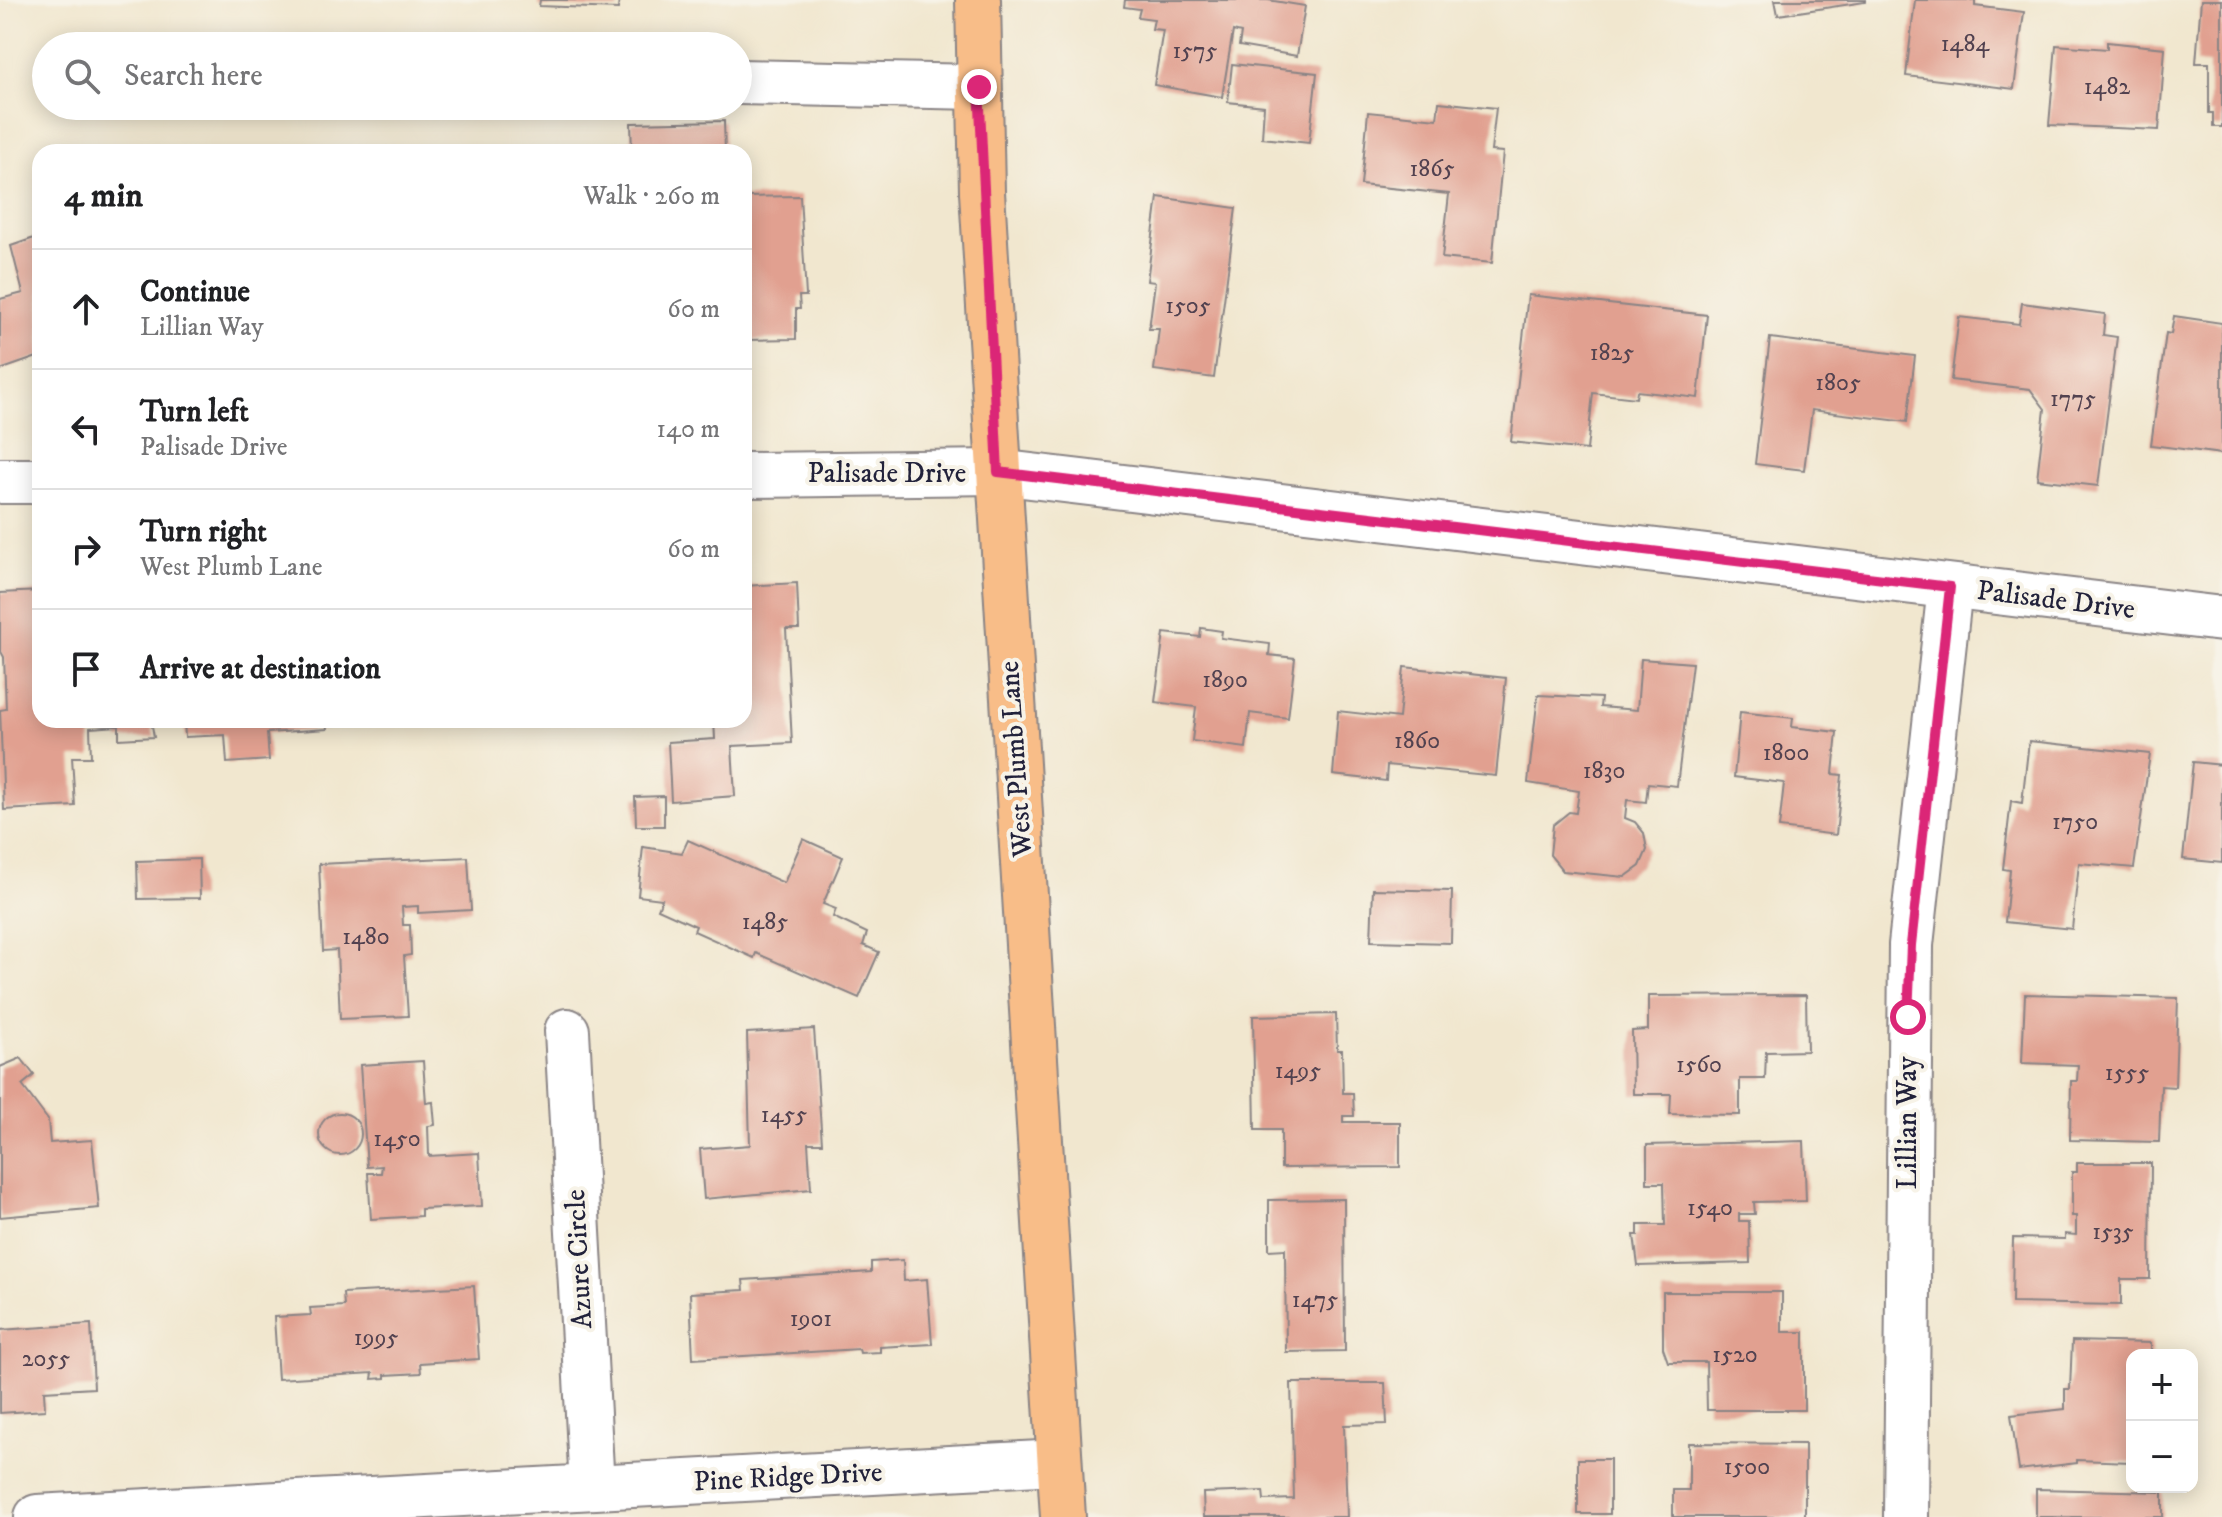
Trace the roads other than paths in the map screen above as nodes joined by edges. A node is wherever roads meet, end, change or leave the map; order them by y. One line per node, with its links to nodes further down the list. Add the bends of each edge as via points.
1 (978, 0): 3 (main road, West Plumb Lane)
2 (752, 82): 3 (street)
3 (979, 87): 4 (main road, West Plumb Lane)
4 (998, 472): 5 (street, Palisade Drive); 8 (street, Palisade Drive); 11 (main road, West Plumb Lane)
5 (752, 475)
6 (0, 481): 7 (street)
7 (32, 481)
8 (1950, 587): 9 (street, Palisade Drive); 15 (street, Lillian Way, via 1911,945)
9 (2222, 619)
10 (567, 1031): 12 (street, Azure Circle)
11 (1059, 1462): 12 (street, Pine Ridge Drive); 14 (main road, West Plumb Lane)
12 (592, 1487): 13 (street, Pine Ridge Drive)
13 (37, 1517)
14 (1063, 1517)
15 (1906, 1517)

